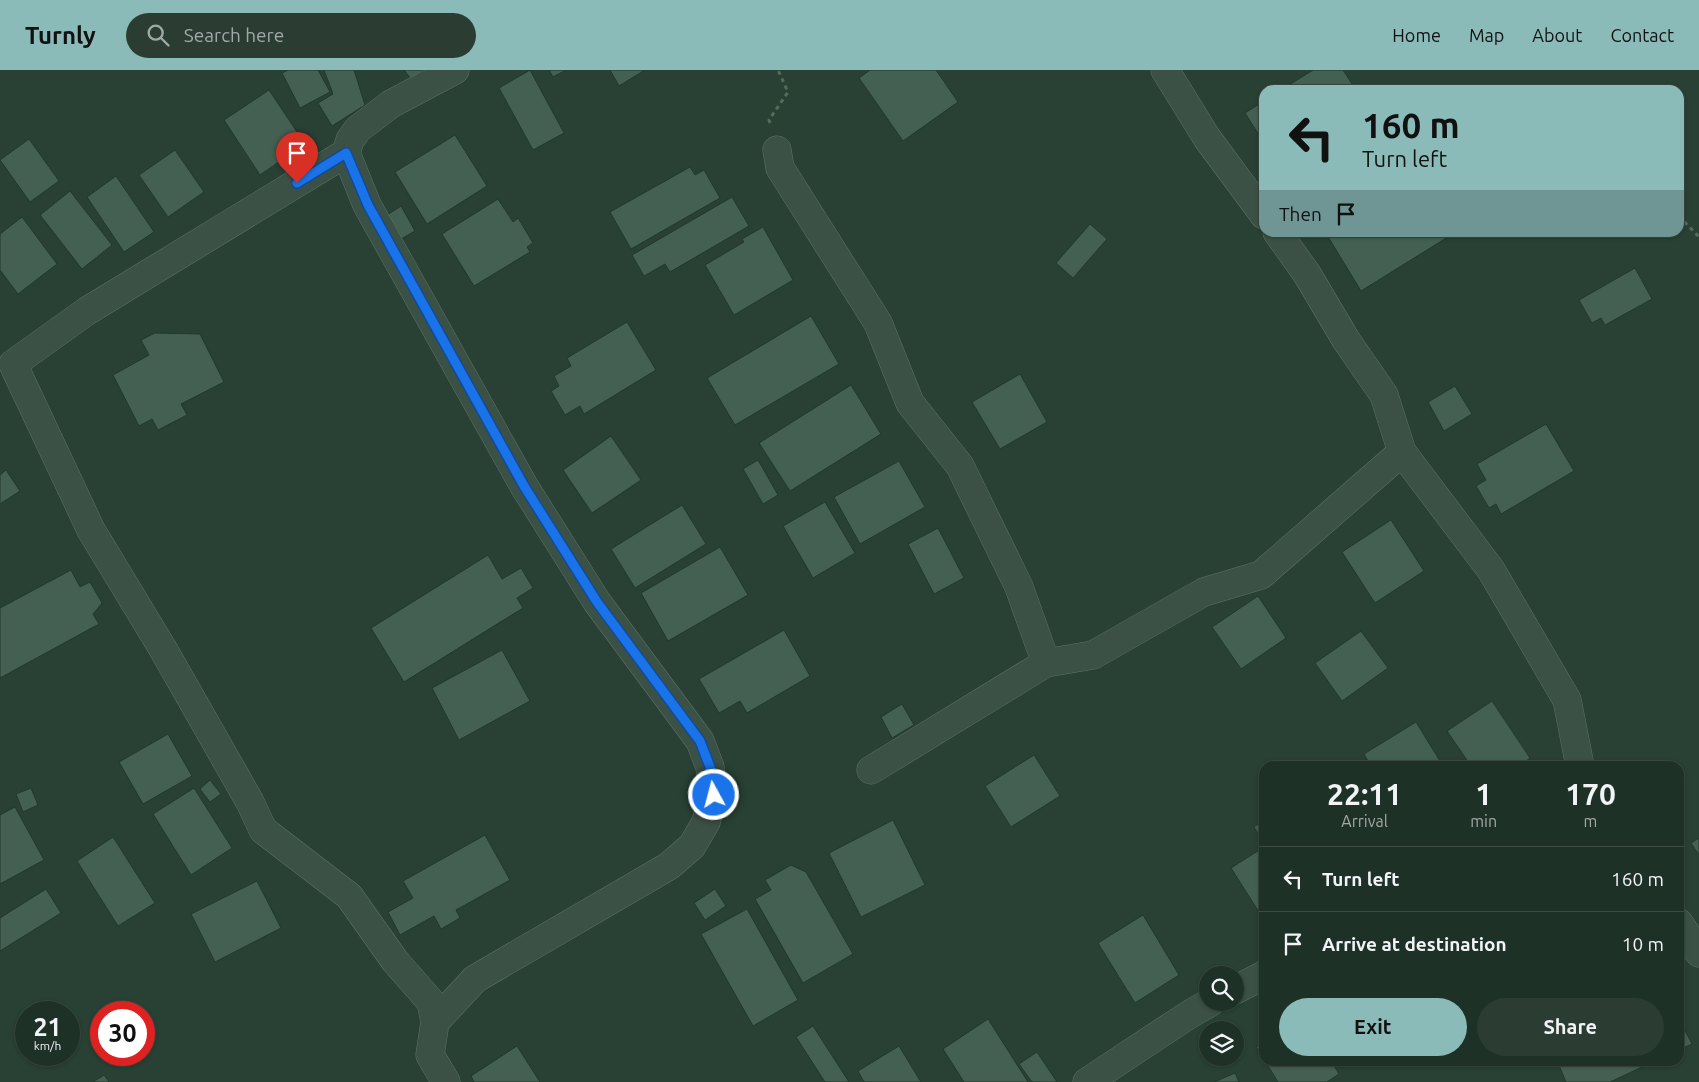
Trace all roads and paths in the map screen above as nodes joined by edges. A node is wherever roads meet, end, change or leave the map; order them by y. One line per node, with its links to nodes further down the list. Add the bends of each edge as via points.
1 (455, 70): 5 (street, via 391,104 358,129)
2 (778, 70): 4 (path, via 788,92 769,120)
3 (1164, 70): 6 (street, via 1207,138)
4 (777, 150): 11 (street, via 780,168 878,323 910,403 960,466 1019,587)
5 (346, 153): 19 (street, via 368,205 524,486 597,602 700,741 710,767 714,795 706,822 692,846 669,866 475,979); 19 (street, via 87,312 12,364 92,530 163,649 263,830 349,896 395,961 430,1002)
6 (1259, 208)
7 (1684, 221): 9 (path)
8 (1280, 237): 10 (street, via 1384,395)
9 (1699, 237)
10 (1402, 452): 11 (street, via 1261,575 1204,592 1093,655); 12 (street, via 1491,570 1567,700)
11 (1046, 663): 13 (street)
12 (1579, 761)
13 (871, 770)
14 (1684, 930): 15 (street)
15 (1699, 952)
16 (1259, 977): 17 (street)
17 (1244, 985)
18 (1199, 1009): 21 (street)
19 (435, 1022): 20 (street, via 430,1055)
20 (446, 1082)
21 (1087, 1082)

